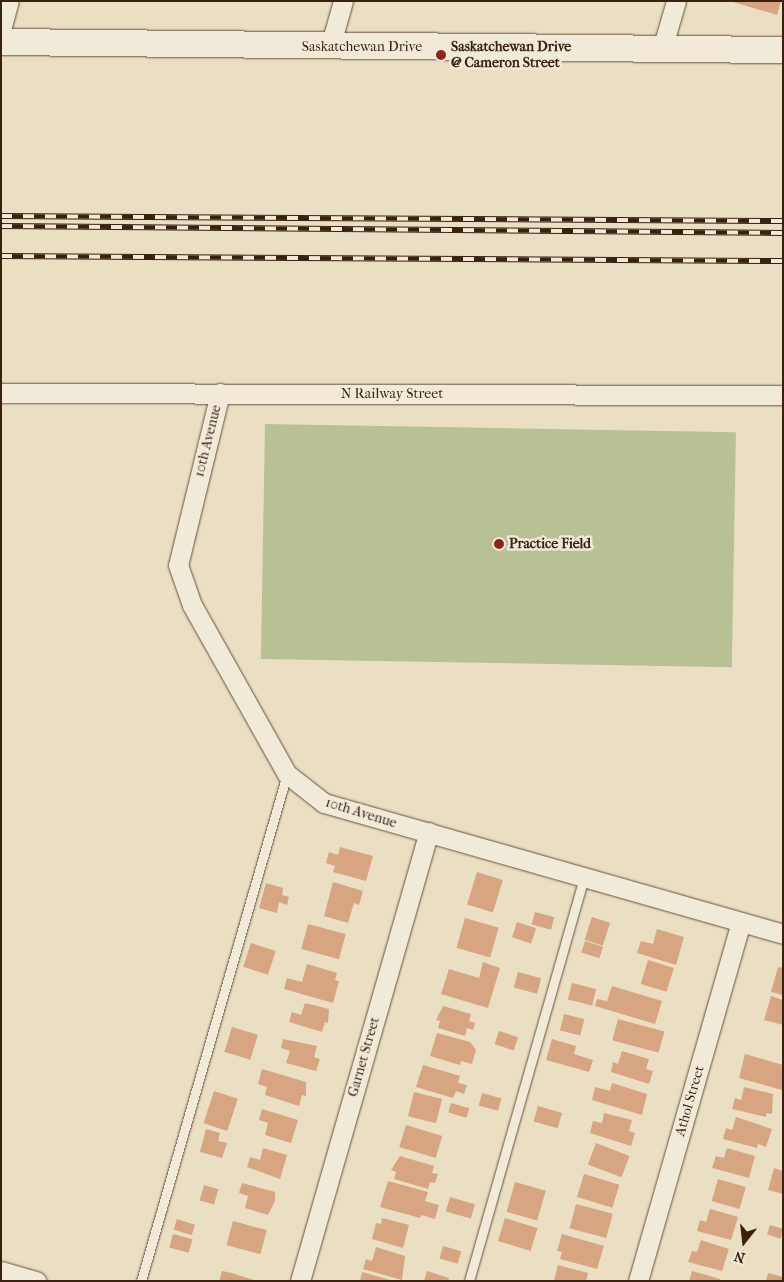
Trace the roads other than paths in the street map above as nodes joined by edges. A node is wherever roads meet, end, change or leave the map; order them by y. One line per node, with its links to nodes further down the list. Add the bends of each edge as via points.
1 (9, 1): 4 (street)
2 (343, 1): 6 (street)
3 (676, 1): 7 (street)
4 (1, 30)
5 (1, 42): 6 (main road, Saskatchewan Drive)
6 (330, 47): 7 (main road, Saskatchewan Drive)
7 (662, 49): 8 (main road, Saskatchewan Drive)
8 (783, 50)
9 (1, 393): 10 (street, N Railway Street)
10 (220, 393): 11 (street, N Railway Street); 12 (street, 10th Avenue, via 178,565 192,605)
11 (783, 395)
12 (287, 774): 13 (street, 10th Avenue, via 324,803); 19 (lane)
13 (429, 832): 14 (street, 10th Avenue); 20 (street, Garnet Street)
14 (584, 877): 15 (street, 10th Avenue); 21 (lane)
15 (742, 922): 16 (street, 10th Avenue); 22 (street, Athol Street)
16 (783, 934)
17 (1, 1271): 18 (street)
18 (37, 1281)
19 (141, 1281)
20 (300, 1281)
21 (469, 1281)
22 (638, 1281)

